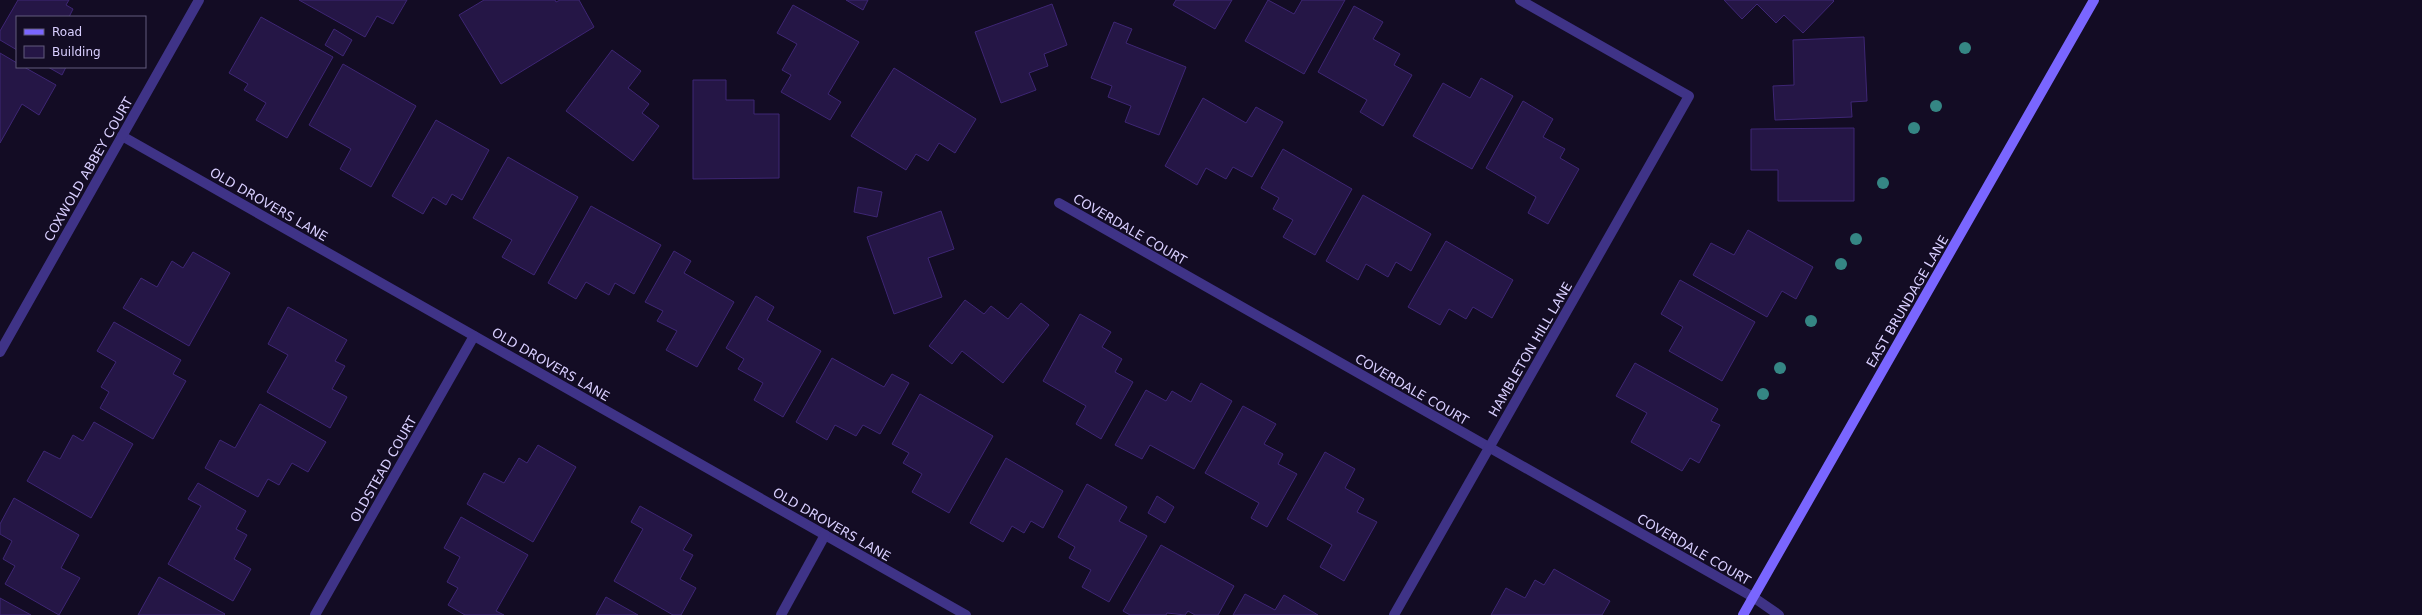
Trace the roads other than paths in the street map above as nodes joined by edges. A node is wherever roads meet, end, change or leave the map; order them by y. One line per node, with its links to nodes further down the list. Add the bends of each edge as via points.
1 (200, 0): 4 (street, COXWOLD ABBEY COURT)
2 (1520, 0): 8 (street, HAMBLETON HILL LANE, via 1689,96)
3 (2094, 0): 10 (main road, EAST BRUNDAGE LANE)
4 (122, 136): 6 (street, OLD DROVERS LANE); 7 (street, COXWOLD ABBEY COURT)
5 (1059, 203): 8 (street, COVERDALE COURT)
6 (474, 336): 9 (street, OLD DROVERS LANE); 11 (street, OLDSTEAD COURT)
7 (0, 352)
8 (1489, 447): 10 (street, COVERDALE COURT); 14 (street, HAMBLETON HILL LANE)
9 (825, 535): 12 (street); 13 (street, OLD DROVERS LANE)
10 (1753, 597): 15 (main road, EAST BRUNDAGE LANE); 16 (street, COVERDALE COURT)
11 (315, 615)
12 (780, 615)
13 (966, 615)
14 (1394, 615)
15 (1742, 615)
16 (1779, 615)

